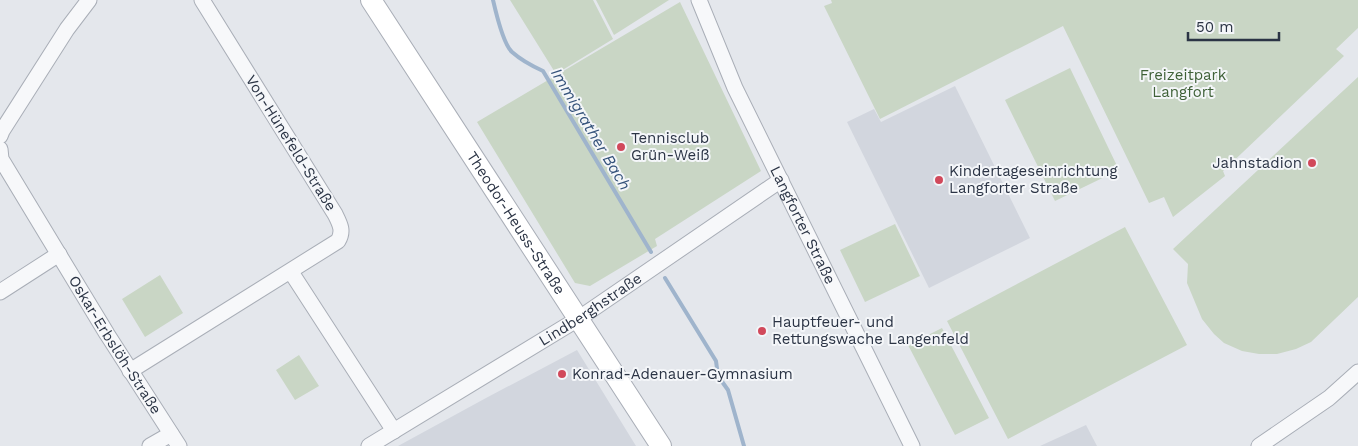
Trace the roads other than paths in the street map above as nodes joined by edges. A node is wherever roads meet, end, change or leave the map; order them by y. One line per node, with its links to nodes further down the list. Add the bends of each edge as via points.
1 (89, 0): 5 (street, via 67,29)
2 (202, 0): 9 (street, Von-Hünefeld-Straße, via 341,226 338,241)
3 (371, 0): 11 (main road, Theodor-Heuss-Straße)
4 (699, 0): 7 (street, Langforter Straße, via 735,88)
5 (0, 136)
6 (0, 149): 8 (street, Oskar-Erbslöh-Straße, via 2,159)
7 (781, 180): 11 (street, Lindberghstraße); 19 (street, Langforter Straße)
8 (59, 254): 10 (street); 12 (street, Oskar-Erbslöh-Straße)
9 (291, 272): 12 (street, Von-Hünefeld-Straße); 14 (street)
10 (0, 292)
11 (578, 319): 14 (street, Lindberghstraße); 18 (main road, Theodor-Heuss-Straße)
12 (130, 371): 15 (street, Oskar-Erbslöh-Straße)
13 (1358, 372): 20 (street, via 1329,398)
14 (394, 431): 17 (street, Lindberghstraße)
15 (175, 440): 16 (street, Oskar-Erbslöh-Straße)
16 (150, 446)
17 (370, 446)
18 (661, 446)
19 (912, 446)
20 (1259, 446)

